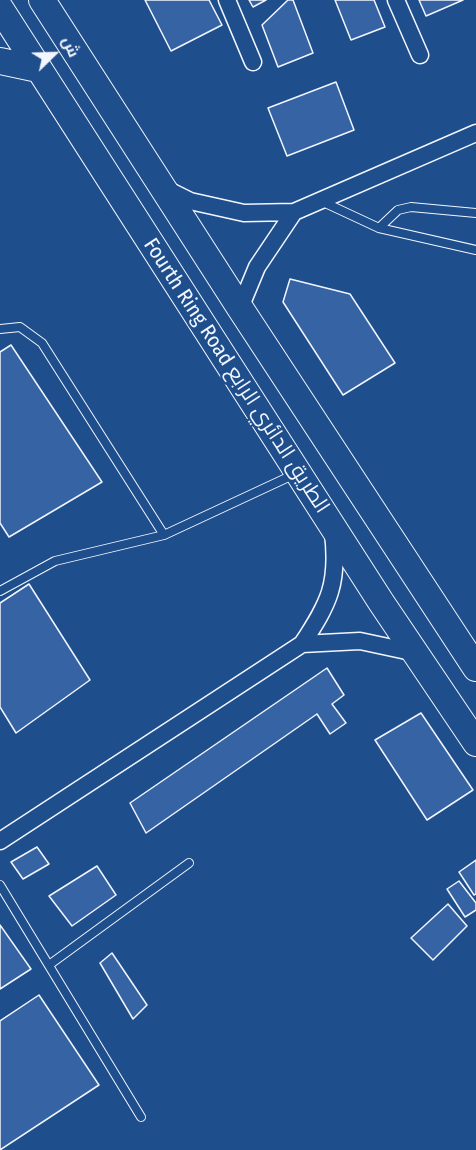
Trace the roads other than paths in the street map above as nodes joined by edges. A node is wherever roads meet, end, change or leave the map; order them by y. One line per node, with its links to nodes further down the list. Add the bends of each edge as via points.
1 (42, 0): 10 (main road, Fourth Ring Road الطريق الدائري الرابع)
2 (227, 0): 7 (street)
3 (396, 0): 5 (street)
4 (1, 11): 8 (main road, Fourth Ring Road الطريق الدائري الرابع)
5 (420, 55)
6 (0, 61): 8 (main road)
7 (253, 62)
8 (38, 69): 18 (main road, Fourth Ring Road الطريق الدائري الرابع)
9 (476, 133): 11 (street)
10 (162, 187): 12 (street, via 190,201 217,208 244,213); 16 (main road, Fourth Ring Road الطريق الدائري الرابع)
11 (320, 201): 12 (street); 14 (lane)
12 (294, 212): 16 (street, via 257,267)
13 (476, 213): 14 (lane, via 411,207 398,210)
14 (379, 228): 15 (lane)
15 (476, 250)
16 (240, 308): 24 (main road, Fourth Ring Road الطريق الدائري الرابع)
17 (0, 329): 20 (lane, via 20,327 42,343)
18 (298, 472): 19 (main road, Fourth Ring Road الطريق الدائري الرابع); 20 (lane)
19 (331, 524): 22 (street, via 335,552 330,596); 23 (main road, Fourth Ring Road الطريق الدائري الرابع)
20 (164, 535): 21 (lane, via 55,561)
21 (0, 591)
22 (302, 644): 23 (street, via 360,641); 26 (street)
23 (416, 653): 25 (main road, Fourth Ring Road الطريق الدائري الرابع)
24 (472, 653)
25 (476, 743)
26 (0, 841)
27 (189, 862): 29 (lane)
28 (0, 885): 29 (lane)
29 (49, 965): 30 (lane)
30 (141, 1117)

